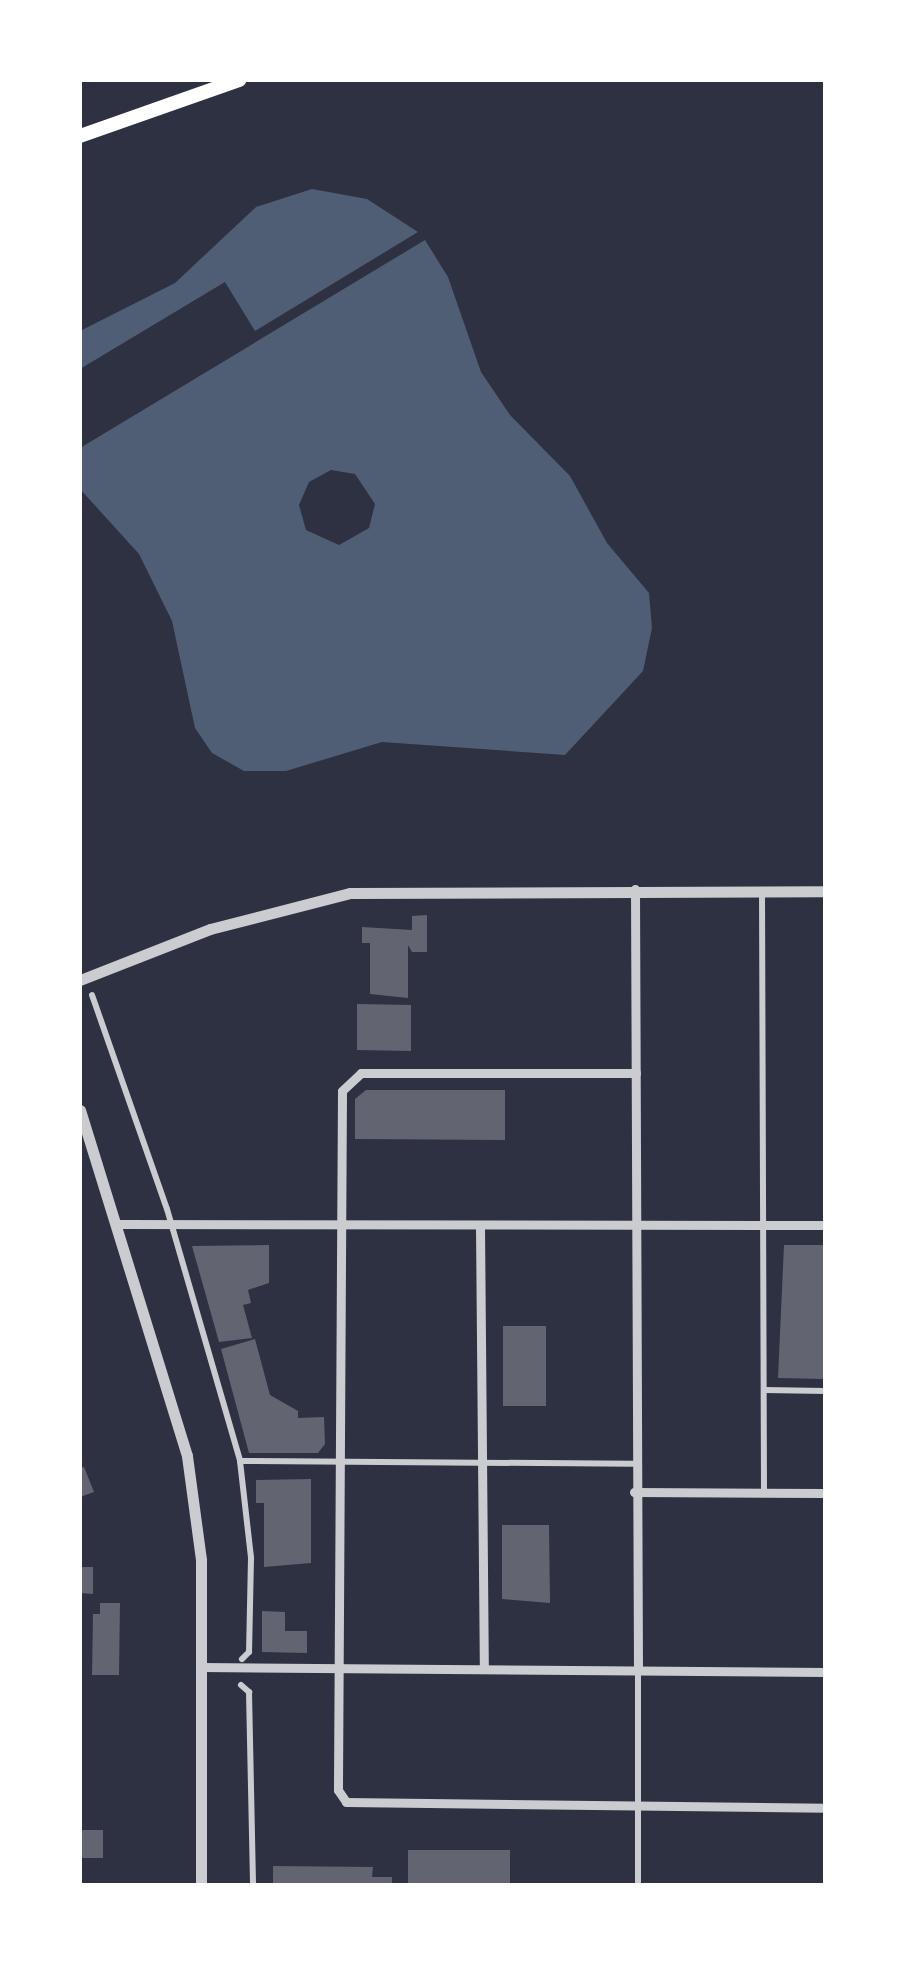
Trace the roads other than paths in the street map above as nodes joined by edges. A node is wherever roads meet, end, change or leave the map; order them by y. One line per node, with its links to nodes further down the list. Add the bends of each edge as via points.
1 (239, 80): 2 (main road)
2 (80, 136)
3 (635, 889): 4 (street); 6 (street, via 350,893 210,928); 8 (street)
4 (762, 890): 5 (street); 16 (street)
5 (825, 890)
6 (80, 980)
7 (92, 995): 11 (street)
8 (636, 1074): 12 (street, via 361,1073 342,1091); 13 (street)
9 (80, 1110): 10 (street)
10 (120, 1224): 11 (street); 27 (street, via 187,1456 201,1560)
11 (172, 1224): 12 (street); 19 (street)
12 (340, 1224): 15 (street); 20 (street)
13 (635, 1225): 15 (street); 16 (street); 22 (street)
14 (825, 1225): 16 (street)
15 (480, 1226): 21 (street)
16 (764, 1226): 17 (street)
17 (765, 1390): 18 (street); 24 (street)
18 (825, 1391)
19 (240, 1461): 20 (street); 26 (street, via 251,1558 249,1652)
20 (340, 1462): 21 (street); 28 (street)
21 (480, 1463): 22 (street); 29 (street)
22 (634, 1464): 23 (street)
23 (634, 1492): 24 (street); 30 (street)
24 (764, 1492): 25 (street)
25 (825, 1492)
26 (242, 1659)
27 (202, 1667): 28 (street); 35 (street)
28 (342, 1668): 29 (street); 33 (street, via 338,1790 346,1802)
29 (484, 1668): 30 (street)
30 (638, 1670): 31 (street); 33 (street)
31 (825, 1672)
32 (241, 1685): 36 (street, via 249,1692)
33 (636, 1807): 34 (street); 37 (street)
34 (825, 1808)
35 (201, 1885)
36 (253, 1885)
37 (638, 1885)

